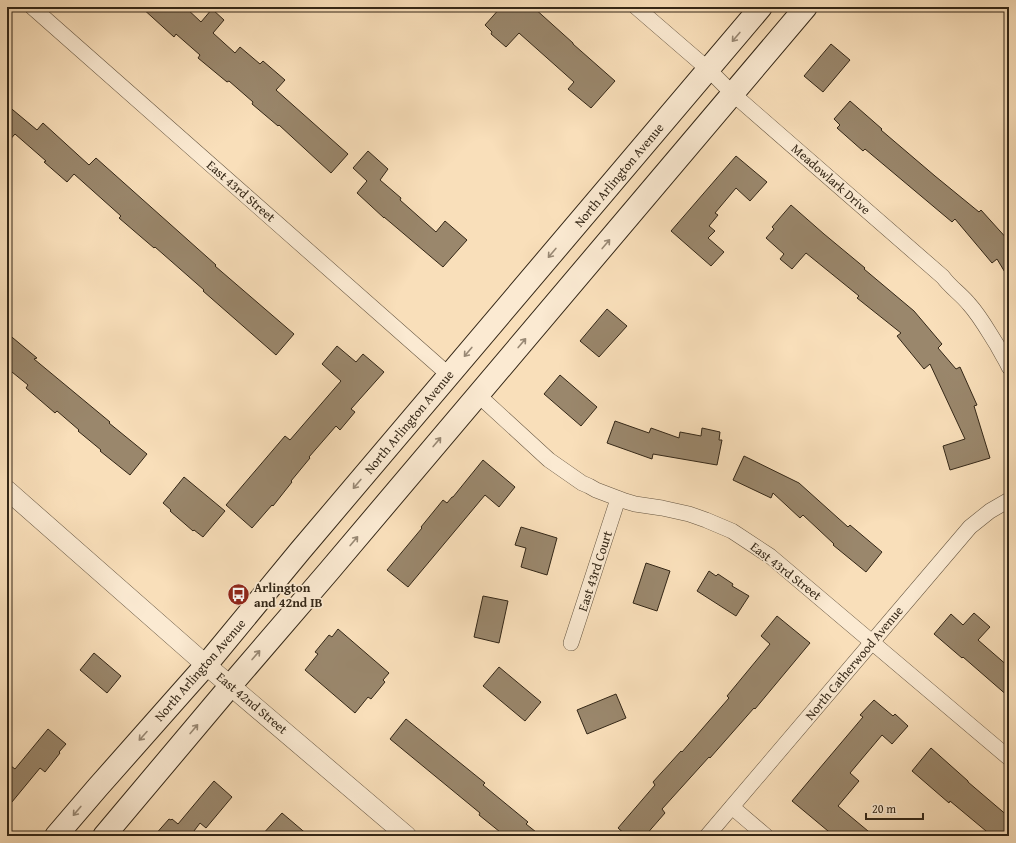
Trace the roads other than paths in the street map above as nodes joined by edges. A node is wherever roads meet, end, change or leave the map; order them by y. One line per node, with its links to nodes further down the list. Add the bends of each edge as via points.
1 (32, 7): 8 (street, East 43rd Street)
2 (636, 7): 5 (street, Meadowlark Drive)
3 (761, 7): 5 (main road, North Arlington Avenue, one-way to 5)
4 (806, 7): 6 (main road)
5 (709, 70): 6 (street, Meadowlark Drive); 8 (main road, North Arlington Avenue, one-way to 8)
6 (734, 94): 7 (street, Meadowlark Drive, via 943,277 986,326); 9 (main road, one-way to 6)
7 (1009, 367)
8 (449, 375): 15 (main road, North Arlington Avenue, one-way to 15)
9 (477, 394): 11 (street, East 43rd Street, via 562,470 582,483); 16 (main road, one-way to 9)
10 (7, 490): 15 (street, East 42nd Street)
11 (618, 499): 13 (street, East 43rd Street, via 689,514 732,531 770,556); 14 (street, East 43rd Court)
12 (1009, 500): 13 (street, North Catherwood Avenue, via 986,513 970,527)
13 (872, 642): 17 (street, East 43rd Street); 18 (street, North Catherwood Avenue)
14 (571, 643)
15 (206, 665): 16 (street, East 42nd Street); 19 (main road, North Arlington Avenue, one-way to 19)
16 (231, 685): 20 (main road, one-way to 16); 21 (street, East 42nd Street)
17 (1009, 758)
18 (732, 807): 22 (street, North Catherwood Avenue); 23 (street)
19 (56, 836)
20 (104, 836)
21 (407, 836)
22 (707, 836)
23 (766, 836)

